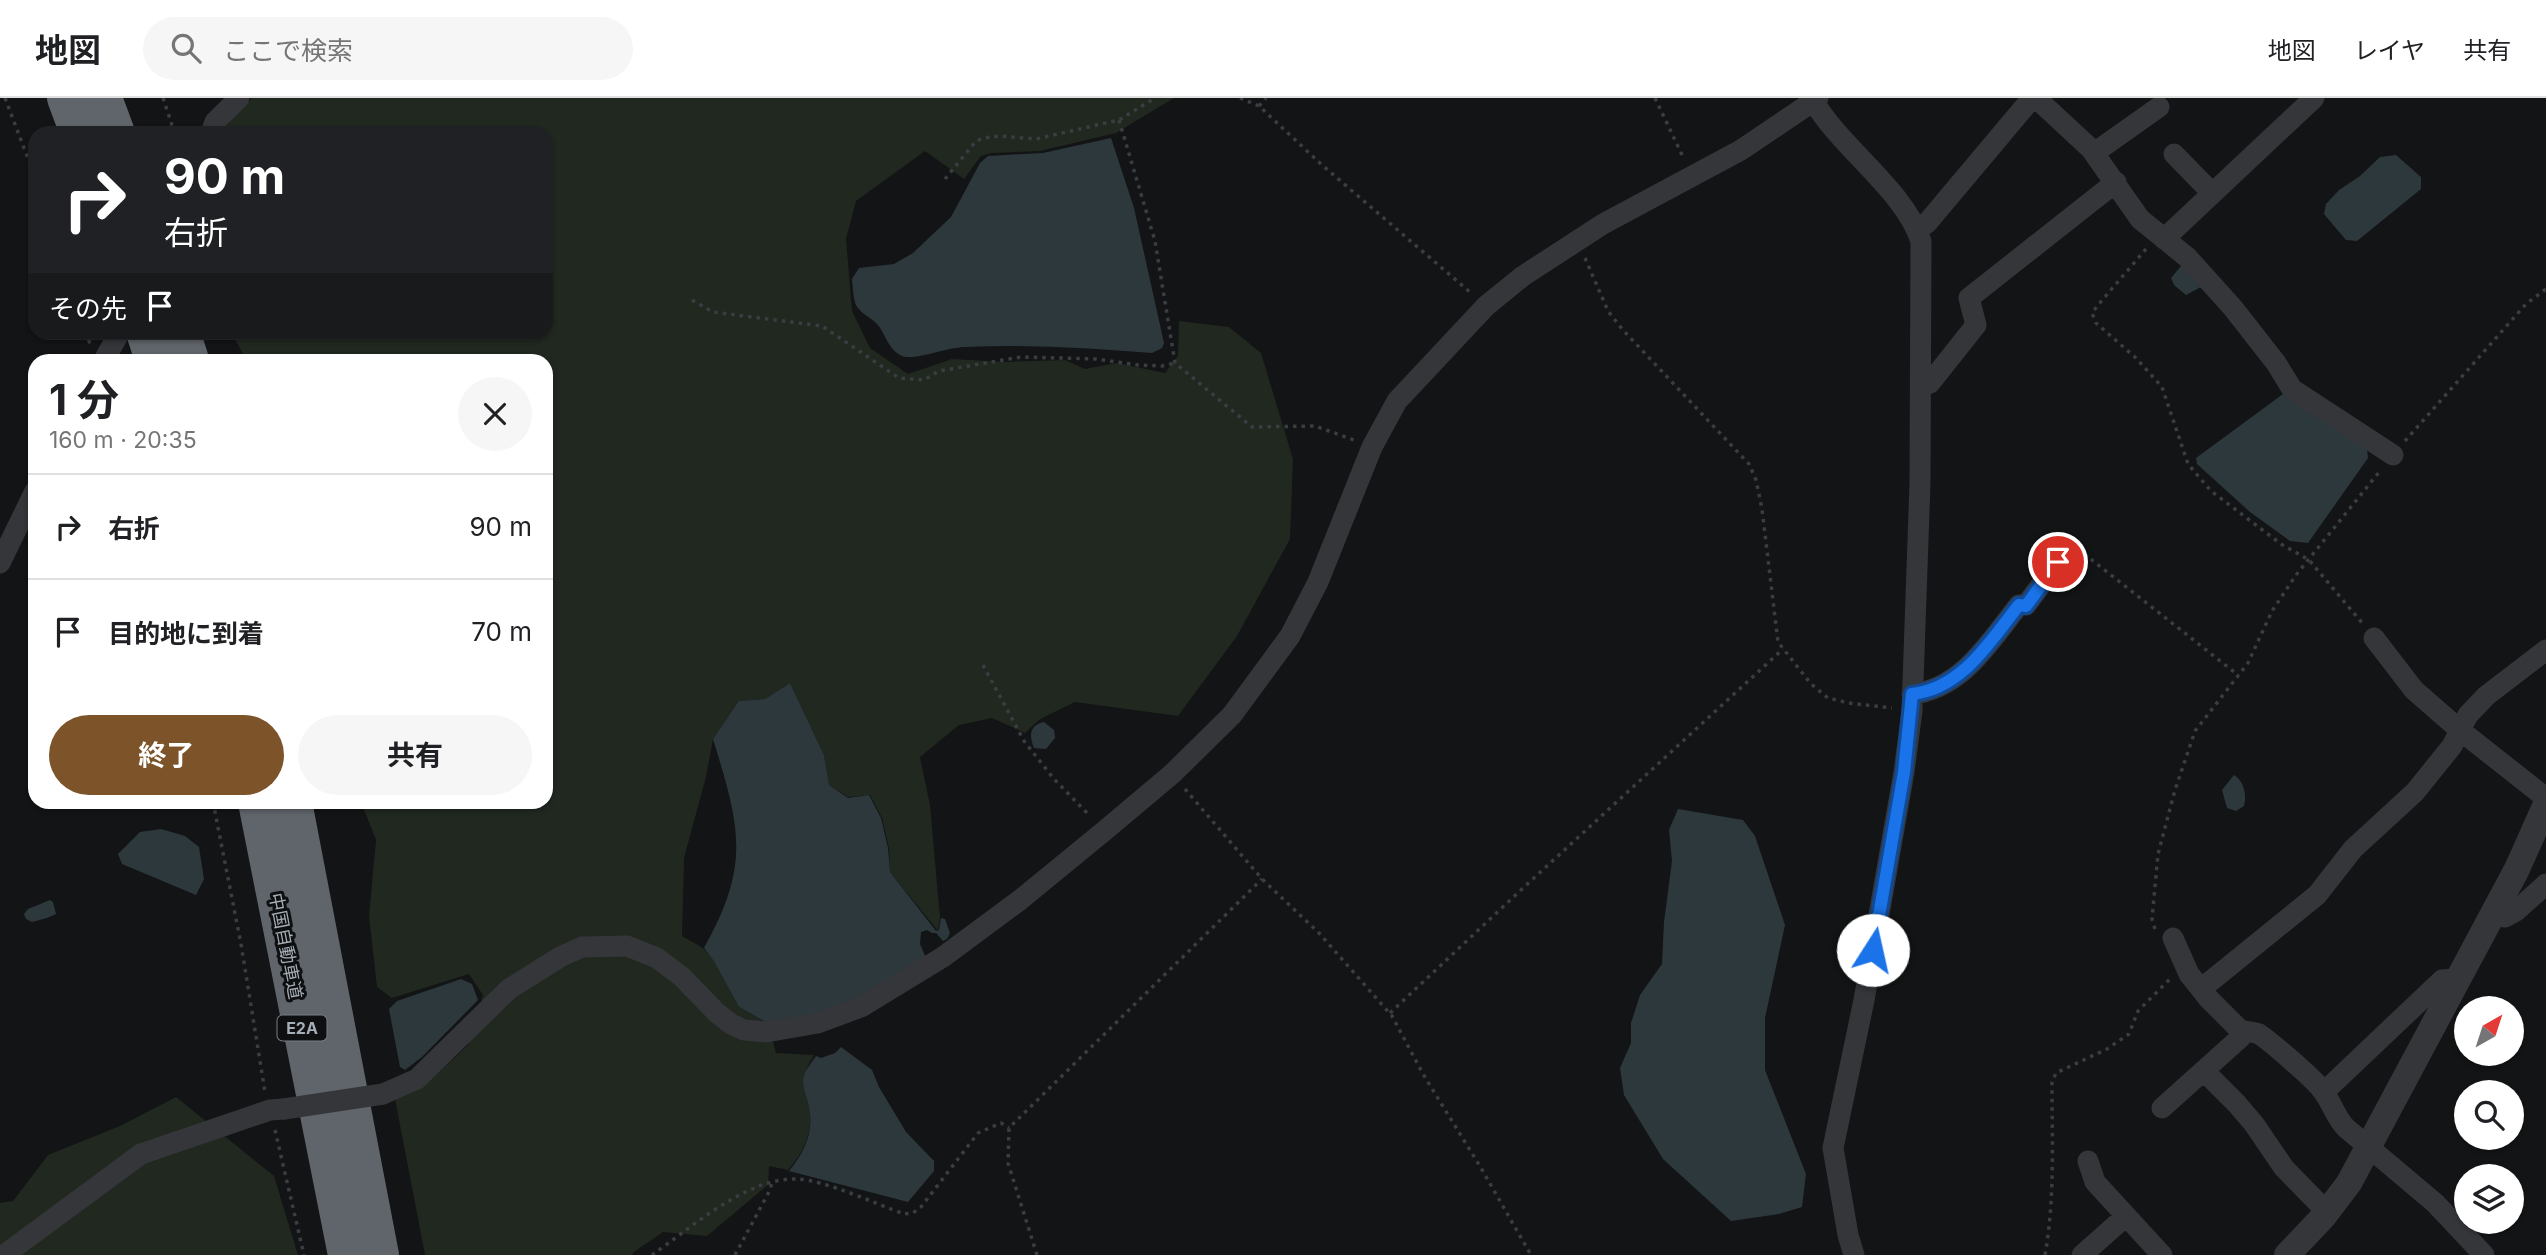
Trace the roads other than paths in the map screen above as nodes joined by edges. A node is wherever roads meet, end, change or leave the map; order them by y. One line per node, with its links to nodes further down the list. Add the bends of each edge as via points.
1 (66, 98): 8 (highway)
2 (103, 98): 9 (highway)
3 (239, 98): 10 (street)
4 (2034, 98): 11 (street); 15 (street)
5 (2314, 98): 14 (street)
6 (1816, 100): 15 (street, via 1826,123 1886,188); 47 (street, bridge, via 1741,150 1603,224 1486,306 1397,401 1290,636 1232,715 1172,774 1020,900 943,957 862,1007 818,1023 766,1032 744,1030 717,1013 657,958 627,946 582,947 509,989 417,1079 383,1094 277,1110 141,1154)
7 (2160, 107): 11 (street)
8 (76, 126)
9 (113, 126)
10 (214, 126)
11 (2094, 153): 13 (street)
12 (2174, 154): 14 (street)
13 (2116, 182): 16 (street, via 2140,219); 21 (street, via 1969,298 1976,325 1930,383)
14 (2212, 193): 16 (street)
15 (1917, 230): 21 (street, via 1921,242)
16 (2161, 236): 22 (street, via 2188,258 2233,308 2292,389)
17 (126, 340): 19 (street)
18 (136, 340): 20 (highway)
19 (110, 354)
20 (148, 354)
21 (1921, 386): 28 (street)
22 (2393, 455)
23 (28, 505): 25 (street)
24 (2058, 562): 28 (street, via 2026,606 2019,605 1965,671)
25 (0, 563)
26 (2374, 638): 29 (street, via 2414,690)
27 (2546, 650): 29 (street, via 2486,696 2468,715)
28 (1912, 702): 50 (street, via 1864,1000 1833,1148)
29 (2461, 732): 30 (street); 38 (street, via 2415,792 2353,849 2317,895)
30 (2546, 798)
31 (2546, 804): 35 (street)
32 (258, 809): 48 (highway, 中国自動車道 / E2A)
33 (294, 809): 49 (highway, 中国自動車道 / E2A)
34 (2546, 884): 35 (street, via 2516,911 2505,917)
35 (2493, 913): 37 (street)
36 (2166, 938): 38 (street)
37 (2458, 979): 41 (street, via 2442,980); 43 (street)
38 (2201, 989): 39 (street)
39 (2243, 1032): 40 (street); 41 (street, via 2258,1033)
40 (2204, 1071): 42 (street); 45 (street, via 2255,1124 2284,1168)
41 (2324, 1092): 43 (street, via 2337,1119)
42 (2162, 1108)
43 (2369, 1147): 45 (street); 54 (street, via 2435,1203)
44 (2088, 1161): 46 (street, via 2095,1182)
45 (2327, 1212): 53 (street)
46 (2126, 1216): 51 (street); 52 (street)
47 (4, 1255)
48 (347, 1255)
49 (380, 1255)
50 (1854, 1255)
51 (2082, 1255)
52 (2162, 1255)
53 (2287, 1255)
54 (2484, 1255)

